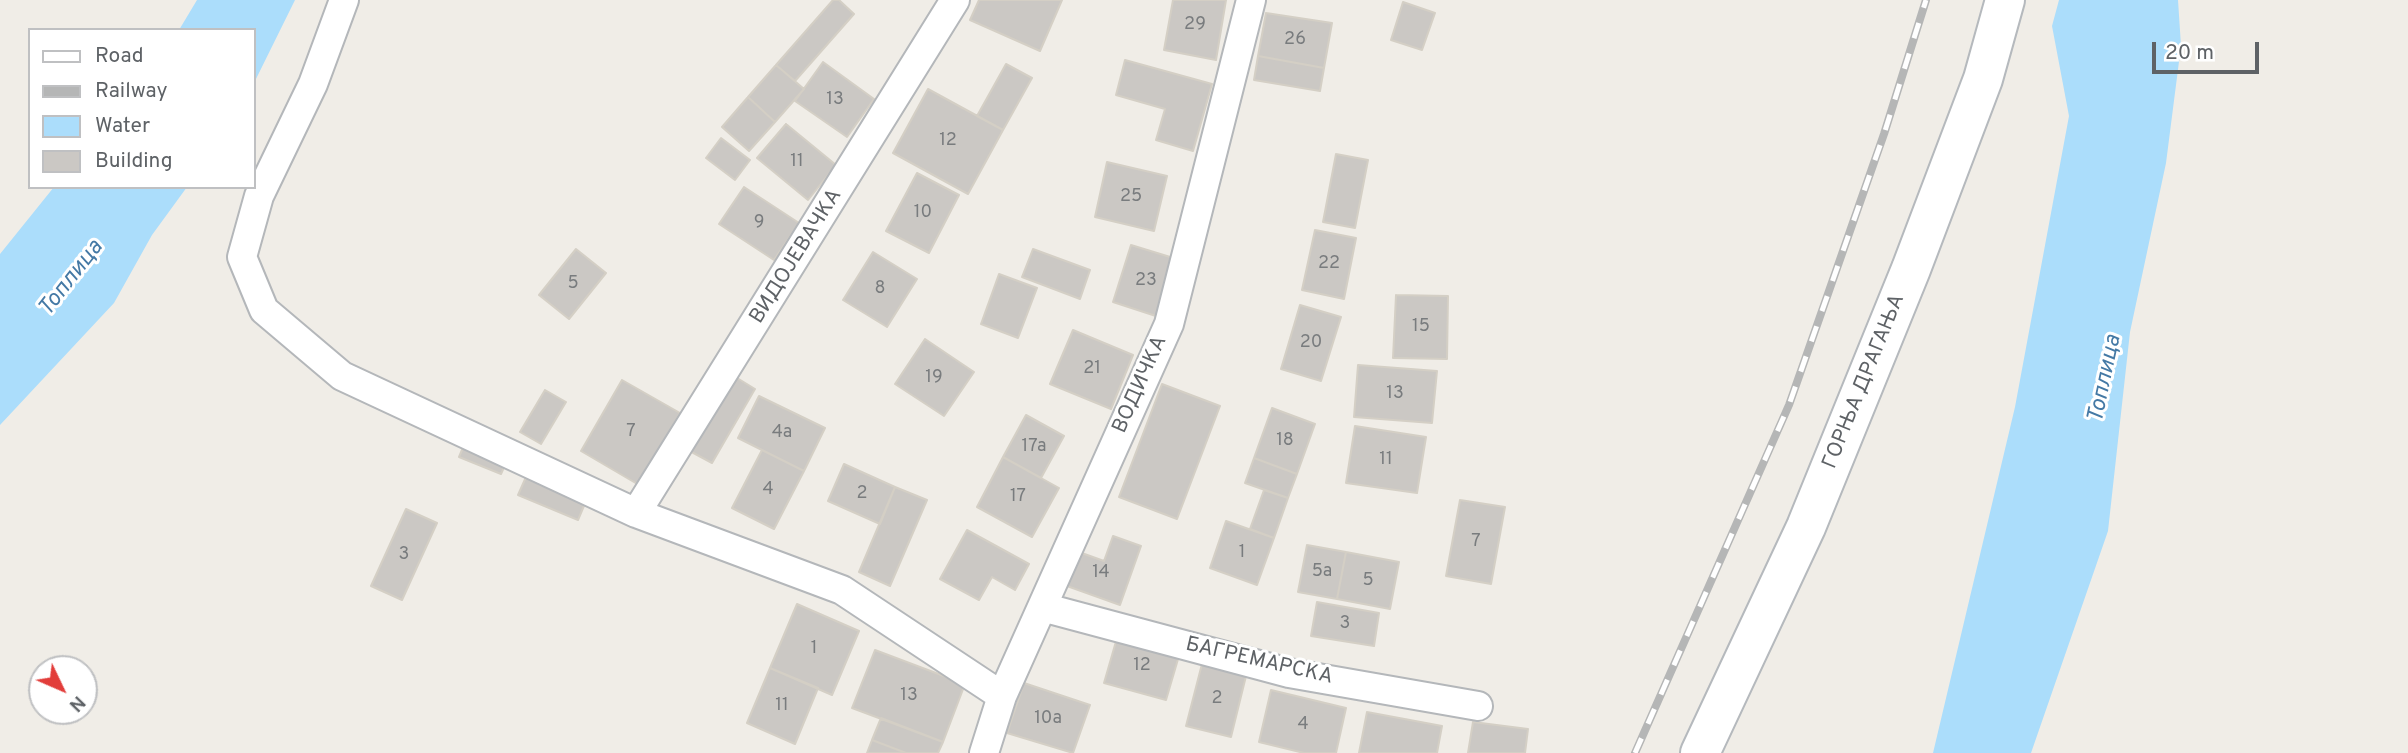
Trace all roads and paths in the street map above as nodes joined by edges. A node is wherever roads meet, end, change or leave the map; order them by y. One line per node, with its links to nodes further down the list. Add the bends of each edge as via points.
1 (344, 0): 5 (street, via 313,84 259,196 242,257 264,310 341,376)
2 (955, 0): 5 (street, ВИДОЈЕВАЧКА)
3 (1251, 0): 6 (street, ВОДИЧКА, via 1169,324)
4 (2005, 0): 10 (street, ГОРЊА ДРАГАЊА, via 1983,79 1911,269 1806,527)
5 (636, 513): 7 (street, via 842,590)
6 (1042, 607): 7 (street, ВОДИЧКА); 8 (street, БАГРЕМАРСКА, via 1289,673)
7 (1002, 696): 9 (street, ВОДИЧКА)
8 (1478, 706)
9 (984, 753)
10 (1700, 753)

